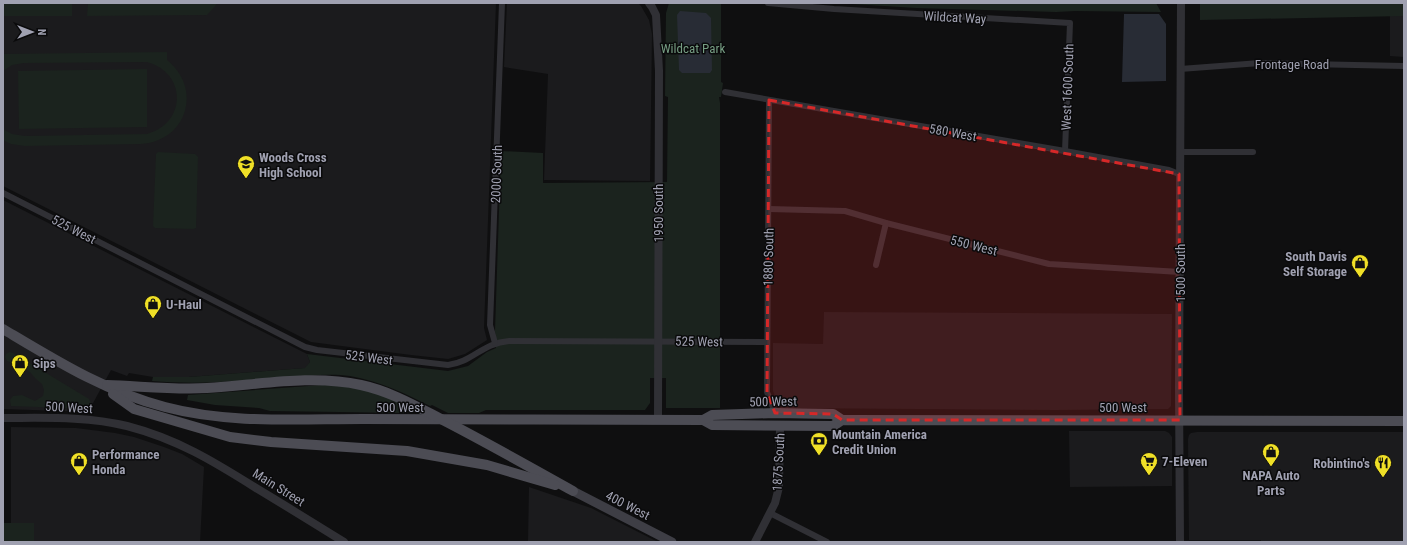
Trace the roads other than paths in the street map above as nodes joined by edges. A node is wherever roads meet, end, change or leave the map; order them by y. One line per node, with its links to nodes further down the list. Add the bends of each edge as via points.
1 (502, 3): 22 (street, 2000 South, via 490,325)
2 (768, 3): 5 (street, Wildcat Way)
3 (1181, 3): 7 (street, 1500 South)
4 (653, 4): 20 (street, 1950 South, via 656,15 658,71)
5 (1070, 24): 10 (street, West 1600 South)
6 (1404, 66): 7 (street, Frontage Road, via 1260,63)
7 (1180, 69): 11 (street, 1500 South)
8 (726, 92): 9 (street, 580 West)
9 (769, 100): 10 (street, 580 West); 15 (street, 1880 South)
10 (1064, 151): 13 (street, 580 West)
11 (1180, 152): 12 (street); 13 (street, 1500 South)
12 (1253, 152)
13 (1180, 174): 18 (street, 1500 South)
14 (3, 193): 22 (street, 525 West, via 310,349 448,365 467,361)
15 (769, 209): 16 (street, 550 West, via 845,211); 21 (street, 1880 South)
16 (886, 222): 17 (street); 18 (street, 550 West, via 1049,264)
17 (876, 265)
18 (1180, 272): 29 (street, 1500 South)
19 (3, 329): 23 (main road)
20 (658, 341): 21 (street, 525 West); 22 (street, 525 West, via 515,340); 26 (street, 1950 South)
21 (766, 342): 24 (street, 1880 South, via 767,392)
22 (495, 343)
23 (101, 385): 26 (main road, 500 West, via 164,407 224,418); 33 (main road, via 134,409 230,437 407,451 487,465); 33 (main road, via 199,388 318,380 362,385 406,401)
24 (774, 413): 27 (main road, 500 West, via 712,415); 28 (main road, 500 West, via 833,414)
25 (3, 418): 32 (street, 500 West, via 62,419 127,426 161,436)
26 (658, 420): 27 (main road, 500 West)
27 (703, 420): 31 (main road, 500 West, via 712,425)
28 (842, 420): 29 (main road, 500 West); 31 (main road, 500 West, via 833,426)
29 (1180, 420): 30 (main road, 500 West); 39 (street, 1500 South)
30 (1404, 421)
31 (780, 426): 34 (street, 1875 South, via 779,486)
32 (200, 454): 35 (street, Main Street)
33 (573, 490): 36 (main road, 400 West)
34 (770, 513): 37 (street, 1875 South); 38 (street)
35 (344, 542)
36 (672, 542)
37 (755, 542)
38 (827, 542)
39 (1180, 542)

